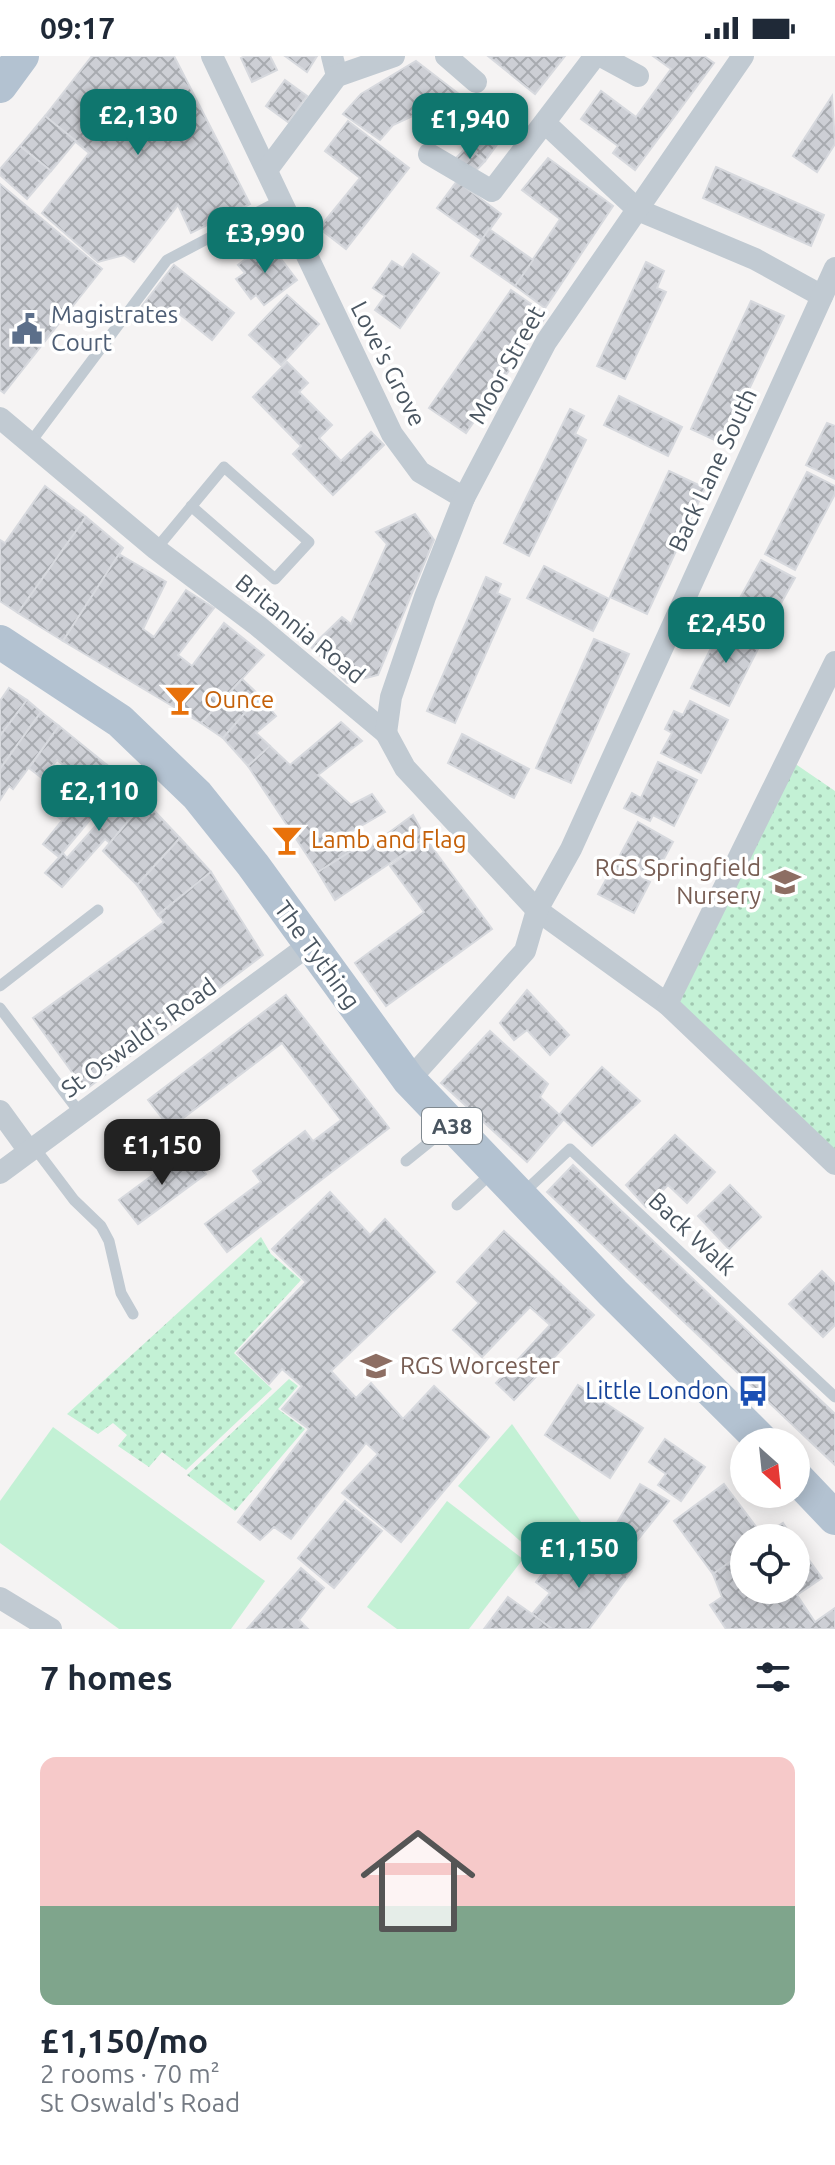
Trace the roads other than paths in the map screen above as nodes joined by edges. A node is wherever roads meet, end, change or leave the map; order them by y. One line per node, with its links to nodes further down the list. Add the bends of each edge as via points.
1 (22, 56): 11 (main road)
2 (212, 56): 14 (street, Love's Grove)
3 (394, 56): 8 (street)
4 (446, 56): 10 (street)
5 (595, 56): 12 (street)
6 (601, 56): 9 (street)
7 (743, 56): 16 (street, Moor Street)
8 (334, 66): 14 (street)
9 (638, 76)
10 (476, 82)
11 (0, 86)
12 (545, 123): 13 (street, via 492,191); 16 (street)
13 (429, 154)
14 (267, 170): 15 (street, Love's Grove)
15 (281, 200): 20 (lane, via 167,260); 21 (street, Love's Grove, via 392,434 420,472)
16 (638, 210): 18 (street, via 755,259); 21 (street, Moor Street, via 546,342)
17 (835, 268): 18 (street, Back Lane South)
18 (822, 296): 28 (street, Back Lane South, via 571,849)
19 (0, 418): 20 (street, Britannia Road)
20 (30, 443): 23 (street, Britannia Road)
21 (464, 498): 26 (street, Moor Street, via 391,697)
22 (191, 506): 22 (lane, via 224,467 309,542 275,579); 23 (lane)
23 (156, 549): 26 (street, Britannia Road)
24 (0, 642): 29 (main road, The Tything / A38, via 120,721 197,795)
25 (835, 662): 31 (street)
26 (386, 733): 28 (street, Britannia Road, via 405,768)
27 (98, 910): 30 (lane)
28 (537, 910): 31 (street, Britannia Road); 33 (street, Back Lane South, via 525,951)
29 (309, 945): 33 (main road, The Tything / A38); 35 (street, St Oswald's Road)
30 (0, 986)
31 (667, 1004): 39 (street, Britannia Road)
32 (0, 1008): 35 (lane)
33 (409, 1080): 36 (main road, The Tything / A38)
34 (0, 1111): 37 (street)
35 (80, 1113): 37 (street, St Oswald's Road)
36 (451, 1125): 38 (lane); 40 (main road, The Tything / A38)
37 (31, 1149): 41 (street, St Oswald's Road); 44 (lane, via 101,1226 121,1293)
38 (406, 1161)
39 (835, 1164)
40 (495, 1171): 42 (main road, The Tything / A38); 43 (lane)
41 (0, 1173)
42 (519, 1197): 45 (lane, Back Walk, via 570,1149); 46 (main road, The Tything / A38)
43 (457, 1205)
44 (133, 1314)
45 (835, 1397)
46 (749, 1428)
47 (810, 1492): 48 (main road)
48 (835, 1518)
49 (0, 1598): 50 (street)
50 (51, 1629)

